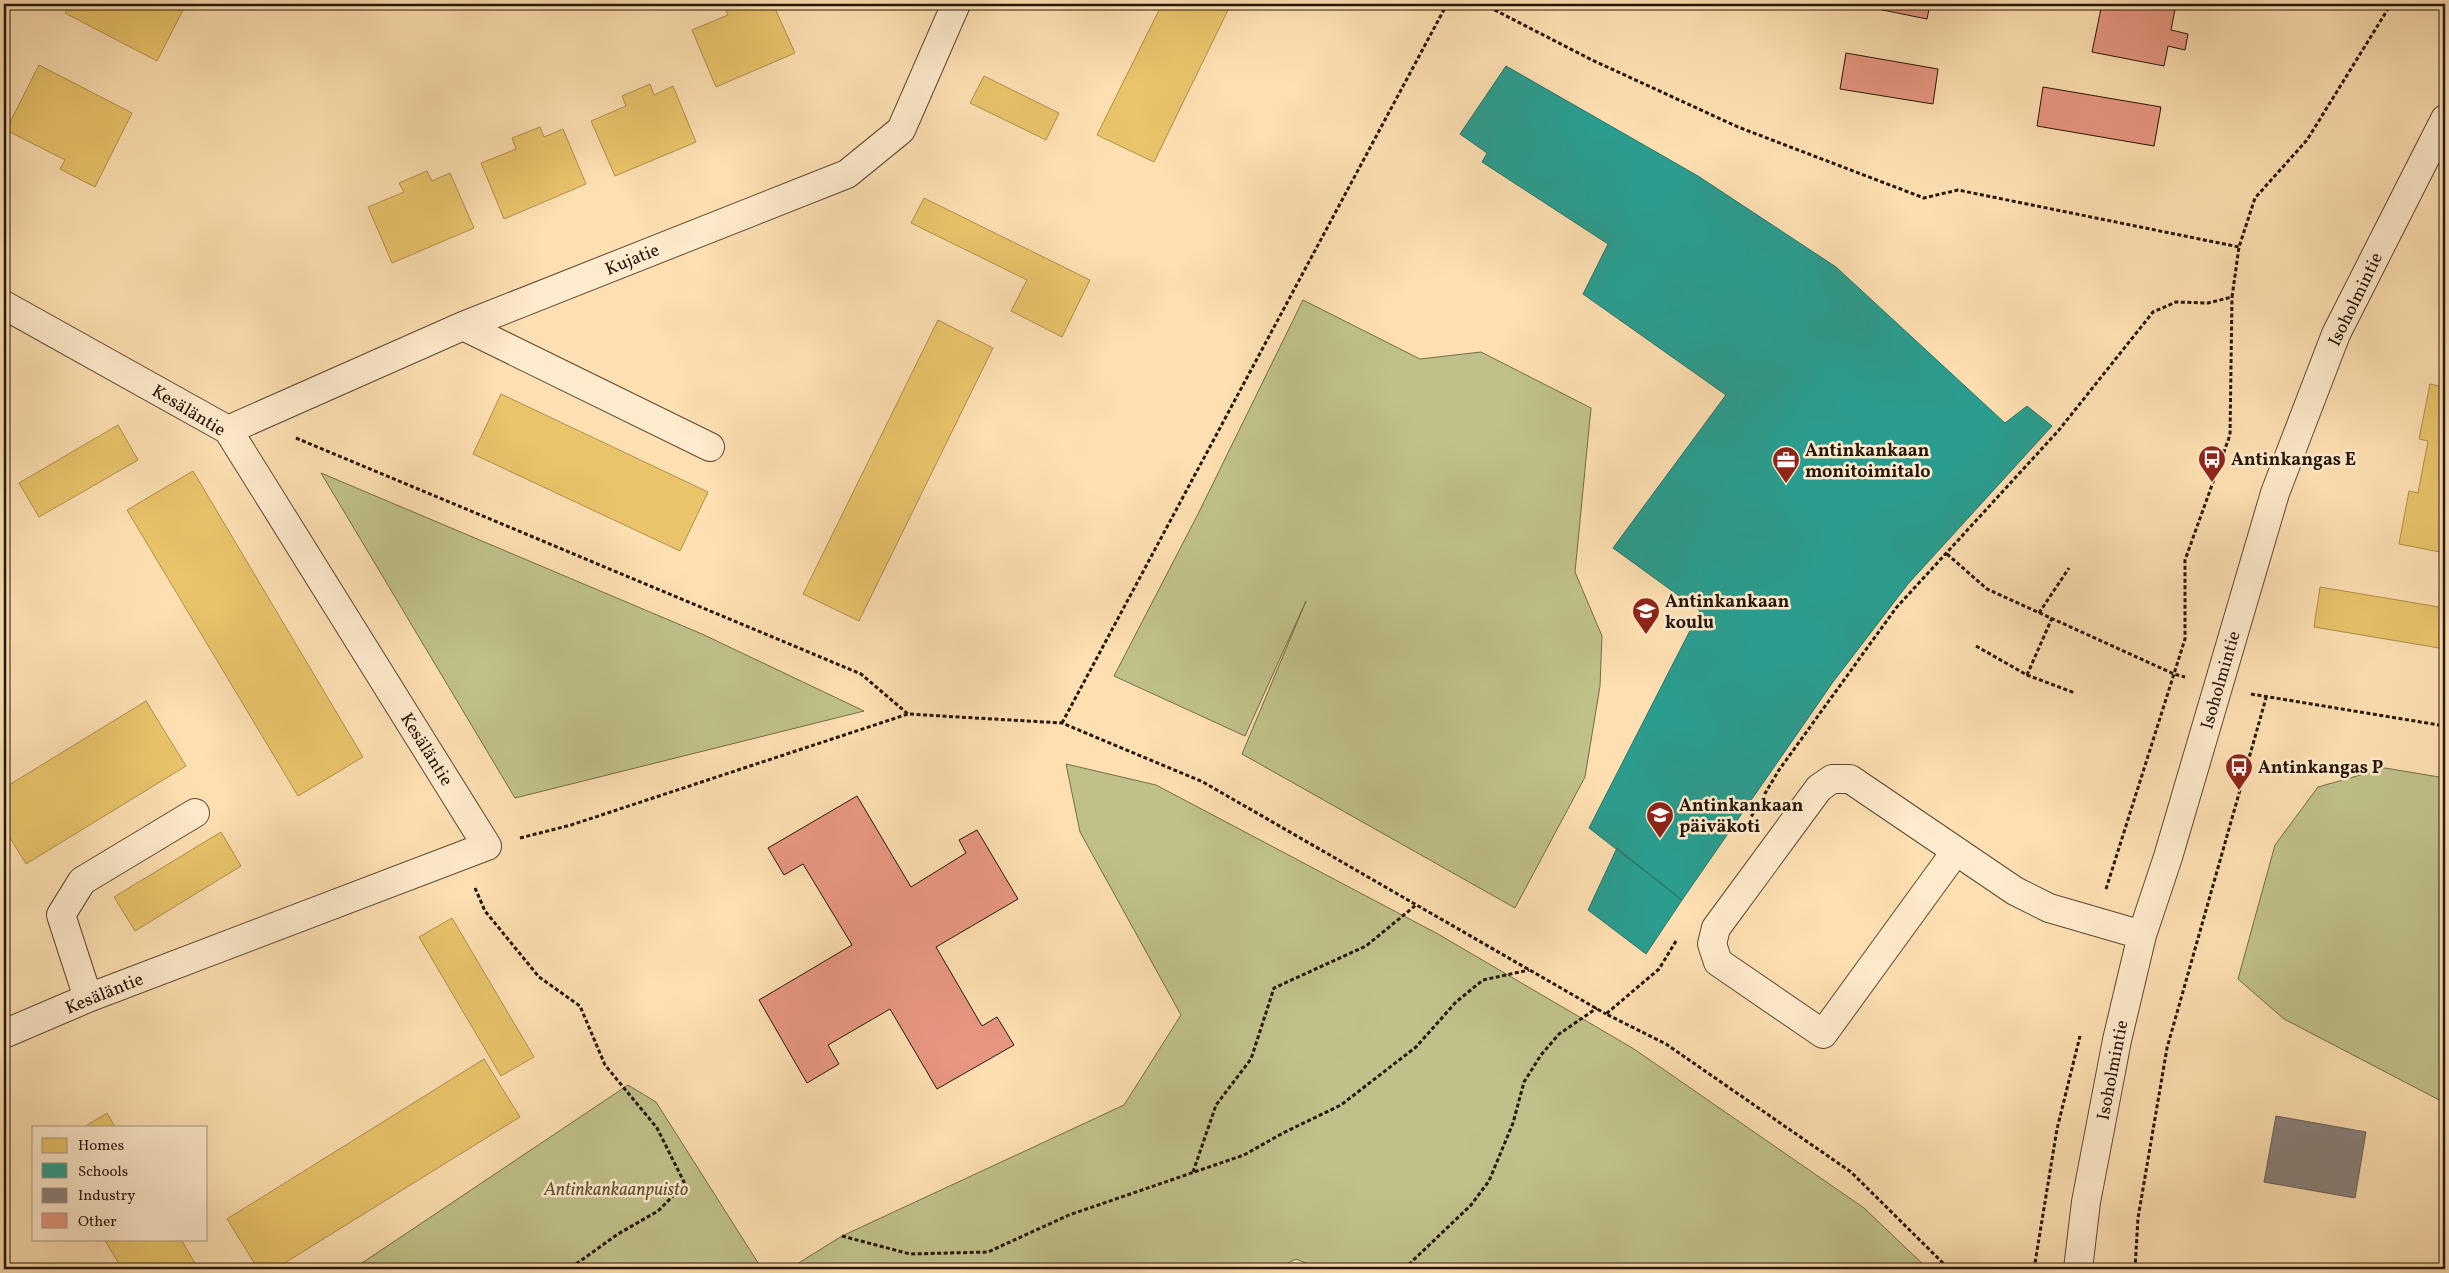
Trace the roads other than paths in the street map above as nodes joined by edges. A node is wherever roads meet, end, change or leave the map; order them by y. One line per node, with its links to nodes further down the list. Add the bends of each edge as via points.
1 (956, 4): 4 (street, Kujatie, via 900,130 846,174)
2 (2445, 119): 9 (street, Isoholmintie, via 2336,334 2275,493)
3 (4, 306): 5 (street, Kesäläntie)
4 (463, 326): 5 (street, Kujatie); 6 (street)
5 (228, 430): 10 (street, Kesäläntie, via 488,846)
6 (710, 448)
7 (195, 813): 10 (street, via 82,881 61,915)
8 (1956, 851): 8 (street, via 1850,779 1832,779 1819,788 1716,928 1712,944 1718,962 1823,1034); 9 (street, via 2015,891 2049,908)
9 (2142, 935): 12 (street, Isoholmintie, via 2117,1040 2086,1202)
10 (88, 998): 11 (street, Kesäläntie)
11 (4, 1034)
12 (2078, 1269)

